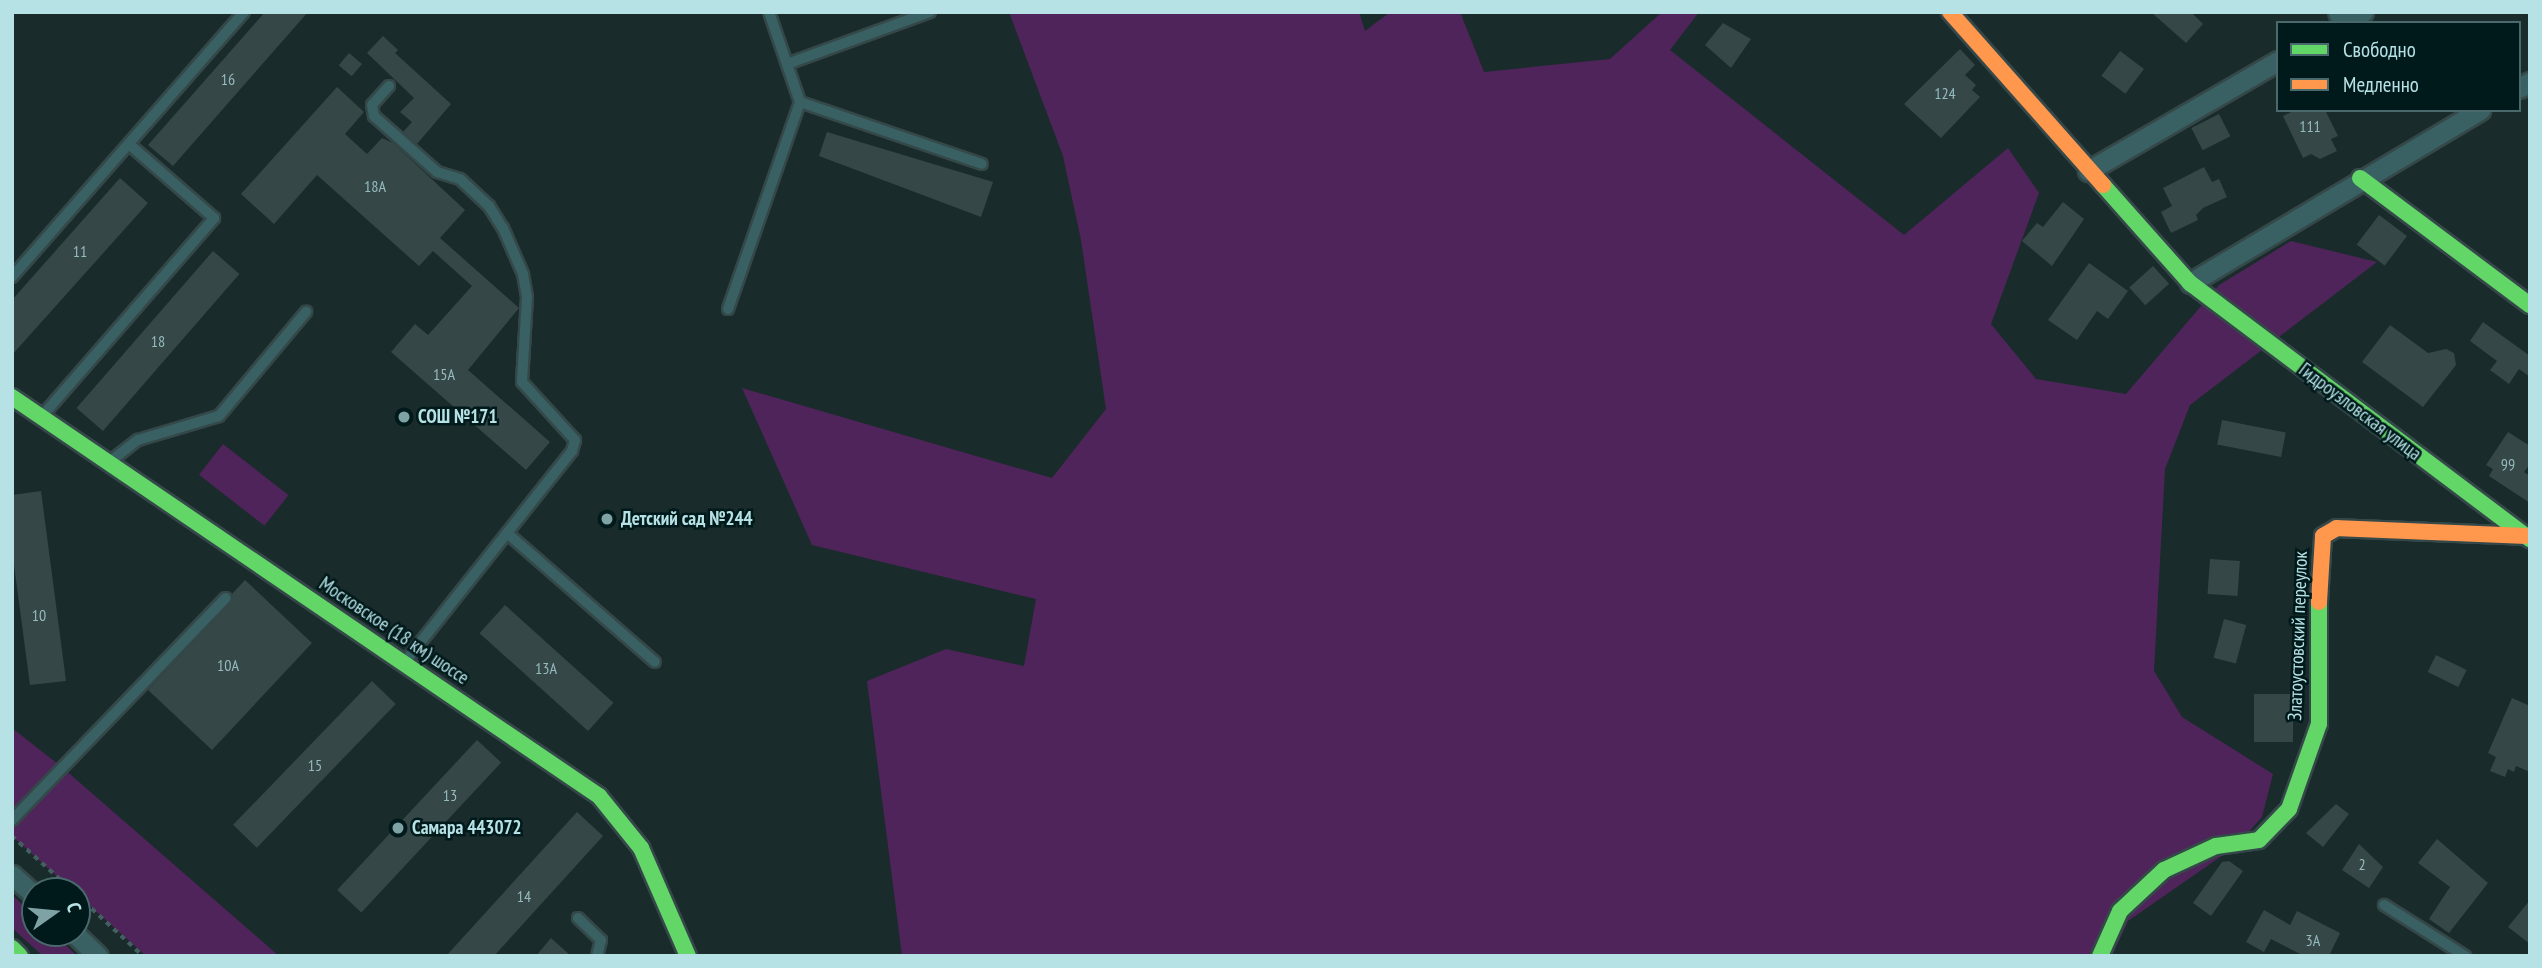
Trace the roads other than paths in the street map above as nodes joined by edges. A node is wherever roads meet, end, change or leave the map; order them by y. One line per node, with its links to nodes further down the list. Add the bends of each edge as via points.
1 (244, 12): 12 (lane)
2 (769, 12): 8 (lane)
3 (930, 12): 8 (lane)
4 (1950, 12): 14 (street, Гидроузловская улица)
5 (2363, 12): 6 (street)
6 (2347, 21)
7 (2276, 62): 14 (street)
8 (787, 64): 10 (lane)
9 (389, 86): 24 (lane, via 372,105 374,116 437,172 460,179 489,206 503,228 527,297 522,382 575,440 572,451)
10 (800, 102): 13 (lane); 19 (lane)
11 (2476, 112): 15 (street)
12 (129, 144): 16 (lane); 22 (lane, via 214,218)
13 (982, 164)
14 (2088, 170): 17 (street, Гидроузловская улица)
15 (2360, 178): 17 (street); 18 (street)
16 (12, 277)
17 (2190, 284): 25 (street, Гидроузловская улица)
18 (2530, 305)
19 (728, 309)
20 (306, 312): 23 (lane, via 219,416 138,440)
21 (12, 397): 22 (street, Московское (18 км) шоссе)
22 (42, 417): 23 (street, Московское (18 км) шоссе)
23 (109, 463): 28 (street, Московское (18 км) шоссе)
24 (507, 533): 27 (lane); 28 (lane)
25 (2527, 538): 36 (street, Златоустовский переулок, via 2337,528 2323,536 2319,555 2319,724 2289,809 2259,840 2216,846 2164,870 2119,911)
26 (226, 598): 29 (lane)
27 (655, 662)
28 (403, 663): 35 (street, Московское (18 км) шоссе, via 599,796 640,848)
29 (12, 820)
30 (2384, 905): 37 (lane)
31 (578, 918): 34 (lane, via 601,940)
32 (12, 948): 33 (street)
33 (20, 956)
34 (597, 956)
35 (688, 956)
36 (2100, 956)
37 (2465, 956)

